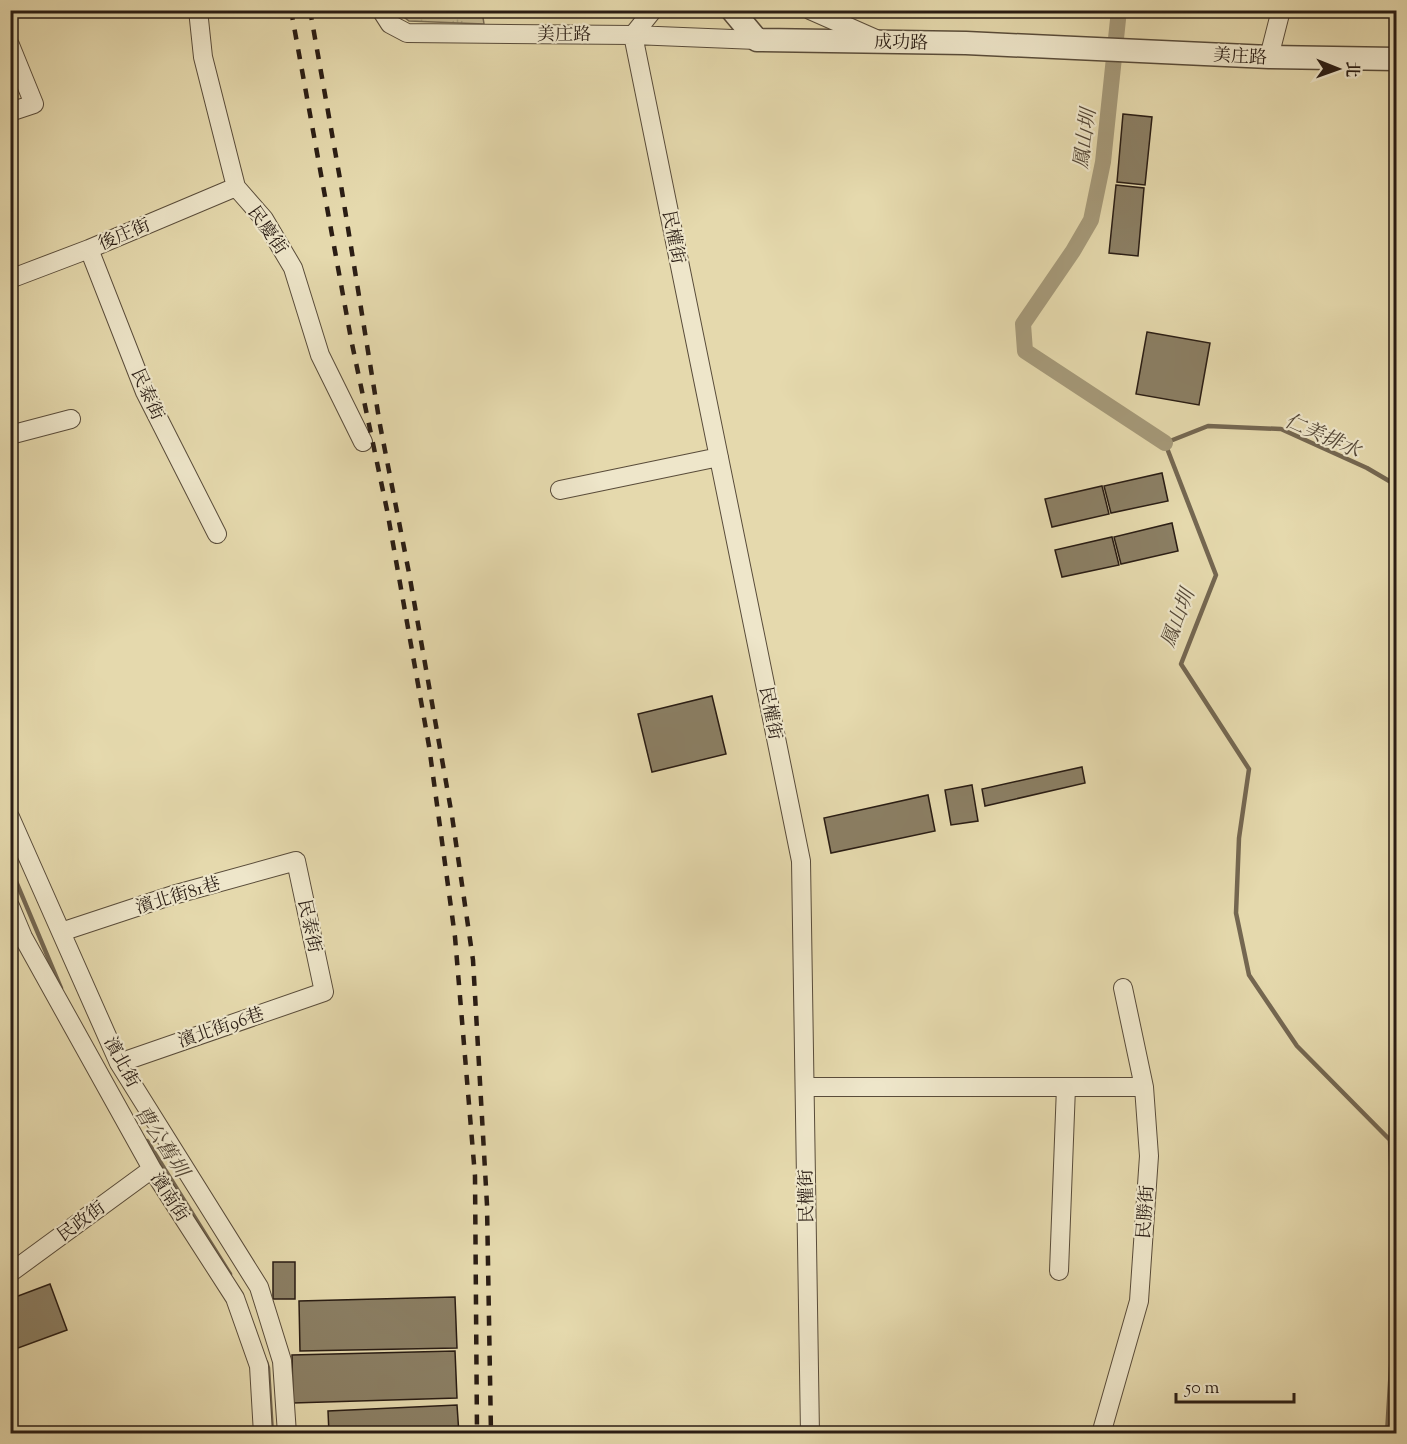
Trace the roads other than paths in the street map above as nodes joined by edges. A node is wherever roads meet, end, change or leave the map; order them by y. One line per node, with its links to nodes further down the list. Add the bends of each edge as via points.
1 (198, 10): 15 (street, 民慶街, via 203,57)
2 (381, 10): 7 (street, 美庄路, via 390,24 407,33)
3 (653, 10): 7 (street)
4 (732, 10): 8 (street)
5 (810, 10): 9 (street)
6 (1281, 10): 12 (street)
7 (633, 35): 8 (street, 美庄路); 21 (street, 民權街)
8 (757, 40): 9 (street, 成功路)
9 (882, 42): 11 (street, 成功路)
10 (10, 45): 14 (street, via 34,104)
11 (1084, 48): 12 (street, 美庄路)
12 (1269, 57): 13 (street, 美庄路)
13 (1396, 59)
14 (10, 112)
15 (236, 187): 16 (street, 後庄街); 20 (street, 民慶街, via 264,219 293,268 320,355)
16 (89, 249): 17 (street, 後庄街); 23 (street, 民泰街, via 145,392)
17 (10, 279)
18 (71, 419): 19 (street)
19 (10, 435)
20 (363, 442)
21 (719, 457): 22 (street); 31 (street, 民權街, via 801,861)
22 (560, 490)
23 (217, 534)
24 (11, 818): 27 (street, 濱北街)
25 (296, 861): 27 (street, 濱北街81巷, via 173,895); 29 (street, 民泰街)
26 (10, 906): 34 (street, 濱南街, via 23,937)
27 (62, 932): 30 (street, 濱北街)
28 (1123, 988): 33 (street, 民勝街)
29 (324, 992): 30 (street, 濱北街96巷)
30 (119, 1063): 38 (street, 濱北街, via 259,1287 282,1361)
31 (805, 1087): 32 (street); 39 (street, 民權街)
32 (1066, 1087): 33 (street); 35 (street)
33 (1144, 1087): 40 (street, 民勝街, via 1149,1156 1139,1301)
34 (152, 1169): 36 (street, 民政街); 37 (street, 濱南街, via 235,1299 259,1366)
35 (1059, 1271)
36 (10, 1273)
37 (263, 1434)
38 (287, 1434)
39 (810, 1434)
40 (1101, 1434)

